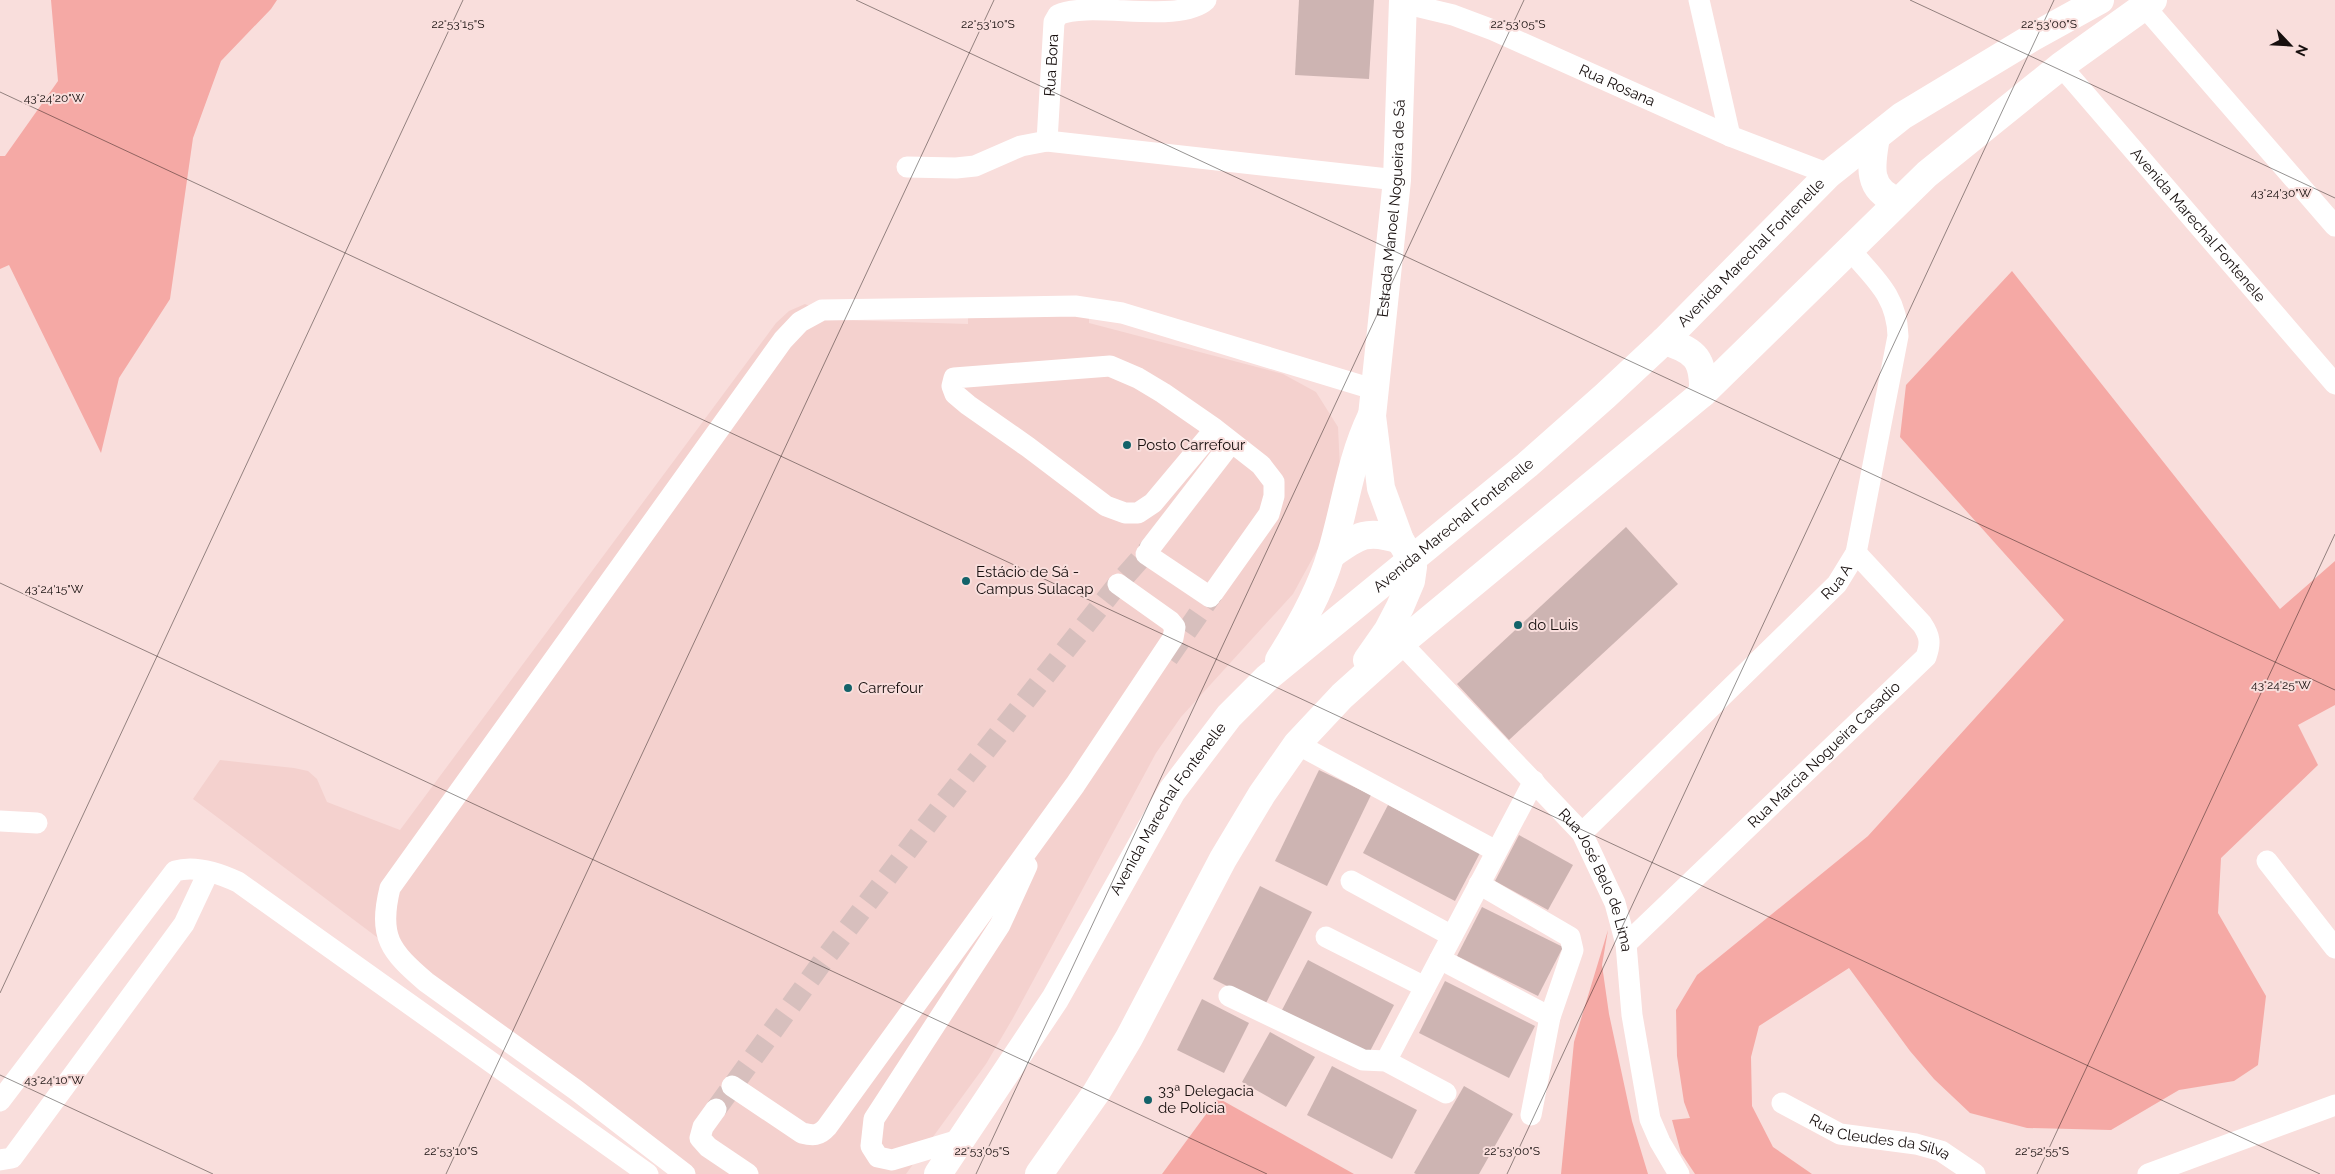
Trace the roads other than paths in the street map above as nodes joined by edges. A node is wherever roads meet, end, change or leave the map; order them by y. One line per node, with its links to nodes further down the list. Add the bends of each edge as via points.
1 (1206, 0): 9 (street, Rua Bora, via 1191,8 1077,8 1058,15 1054,22)
2 (1700, 0): 7 (street)
3 (2100, 0): 8 (main road, Avenida Marechal Fontenelle, via 1902,116)
4 (1403, 1): 7 (street, Rua Rosana, via 1493,30); 12 (main road, Estrada Manoel Nogueira de Sá)
5 (2149, 3): 6 (main road); 14 (street)
6 (2061, 66): 13 (main road); 17 (street, Avenida Marechal Fontenele)
7 (1730, 136): 11 (street, Rua Rosana)
8 (1876, 137): 11 (main road, Avenida Marechal Fontenelle); 13 (main road, via 1873,176 1885,196)
9 (1048, 141): 10 (street, via 1020,146 975,166); 12 (street)
10 (907, 167)
11 (1829, 174): 16 (main road, Avenida Marechal Fontenelle)
12 (1397, 180): 19 (main road, Estrada Manoel Nogueira de Sá)
13 (1898, 201): 15 (main road)
14 (2335, 226)
15 (1850, 251): 18 (main road); 24 (street, Rua A, via 1885,290 1898,317 1898,336)
16 (1664, 341): 18 (main road, via 1681,346 1694,355 1701,365); 22 (main road, Avenida Marechal Fontenelle, via 1527,465)
17 (2335, 384)
18 (1703, 393): 26 (main road)
19 (1374, 403): 22 (main road, Estrada Manoel Nogueira de Sá, via 1381,488); 23 (main road, Estrada Manoel Nogueira de Sá, via 1353,463); 59 (street, via 1122,313 1075,306 822,310 800,322 783,340 390,888 384,911 387,934 395,954 411,969)
20 (1215, 429): 20 (street, via 1138,378 1110,366 954,378 952,386 955,394 968,405 1106,506 1124,513 1138,513 1153,503); 21 (street)
21 (1231, 443): 21 (street, via 1261,465 1274,482 1274,496 1268,514 1212,595 1148,551)
22 (1406, 550): 23 (main road, via 1376,532 1352,539); 27 (main road, Avenida Marechal Fontenelle); 28 (main road, via 1411,581 1400,608)
23 (1331, 554): 27 (main road, Estrada Manoel Nogueira de Sá, via 1316,595)
24 (1856, 554): 33 (street, Rua A, via 1837,584); 42 (street, Rua Márcia Nogueira Casadio, via 1929,634 1926,657)
25 (1118, 584): 49 (street, via 1170,621 1174,627 1173,638 1075,785 827,1127 813,1136 802,1133)
26 (1401, 643): 28 (main road); 30 (street, Rua José Belo de Lima)
27 (1268, 677): 56 (main road, Avenida Marechal Fontenelle, via 1229,716 1172,791 1055,999)
28 (1342, 696): 29 (main road)
29 (1297, 744): 35 (street); 62 (main road, via 1223,859 1171,961 1101,1085)
30 (1534, 782): 33 (street, Rua José Belo de Lima); 35 (street)
31 (0, 821): 32 (street)
32 (37, 823)
33 (1582, 833): 42 (street, Rua José Belo de Lima, via 1615,903)
34 (1037, 850): 56 (street, via 1023,872 1000,925 874,1119 871,1146 878,1157 892,1160)
35 (1496, 851): 39 (street)
36 (2267, 861): 43 (street)
37 (208, 873): 51 (street, via 188,867 175,871); 57 (street, via 184,924 12,1158); 58 (street, via 221,874 238,882)
38 (1351, 881): 40 (street)
39 (1479, 884): 40 (street); 47 (street, via 1570,937 1573,950)
40 (1452, 936): 44 (street)
41 (1326, 937): 45 (street)
42 (1626, 944): 63 (street, Rua José Belo de Lima, via 1632,1015 1650,1119)
43 (2335, 948)
44 (1440, 958): 45 (street); 47 (street)
45 (1425, 987): 48 (street)
46 (1230, 996): 48 (street, via 1363,1060)
47 (1550, 1017): 55 (street)
48 (1386, 1061): 50 (street)
49 (732, 1086)
50 (1446, 1093)
51 (0, 1101)
52 (1782, 1103): 64 (street, Rua Cleudes da Silva, via 1840,1134 1916,1144 1941,1151)
53 (2335, 1105): 65 (street)
54 (716, 1109): 60 (street, via 703,1127 700,1138 715,1153)
55 (1531, 1115)
56 (962, 1139): 61 (main road, Avenida Marechal Fontenelle)
57 (0, 1160)
58 (648, 1174)
59 (685, 1174)
60 (748, 1174)
61 (938, 1174)
62 (1039, 1174)
63 (1679, 1174)
64 (1975, 1174)
65 (2148, 1174)

